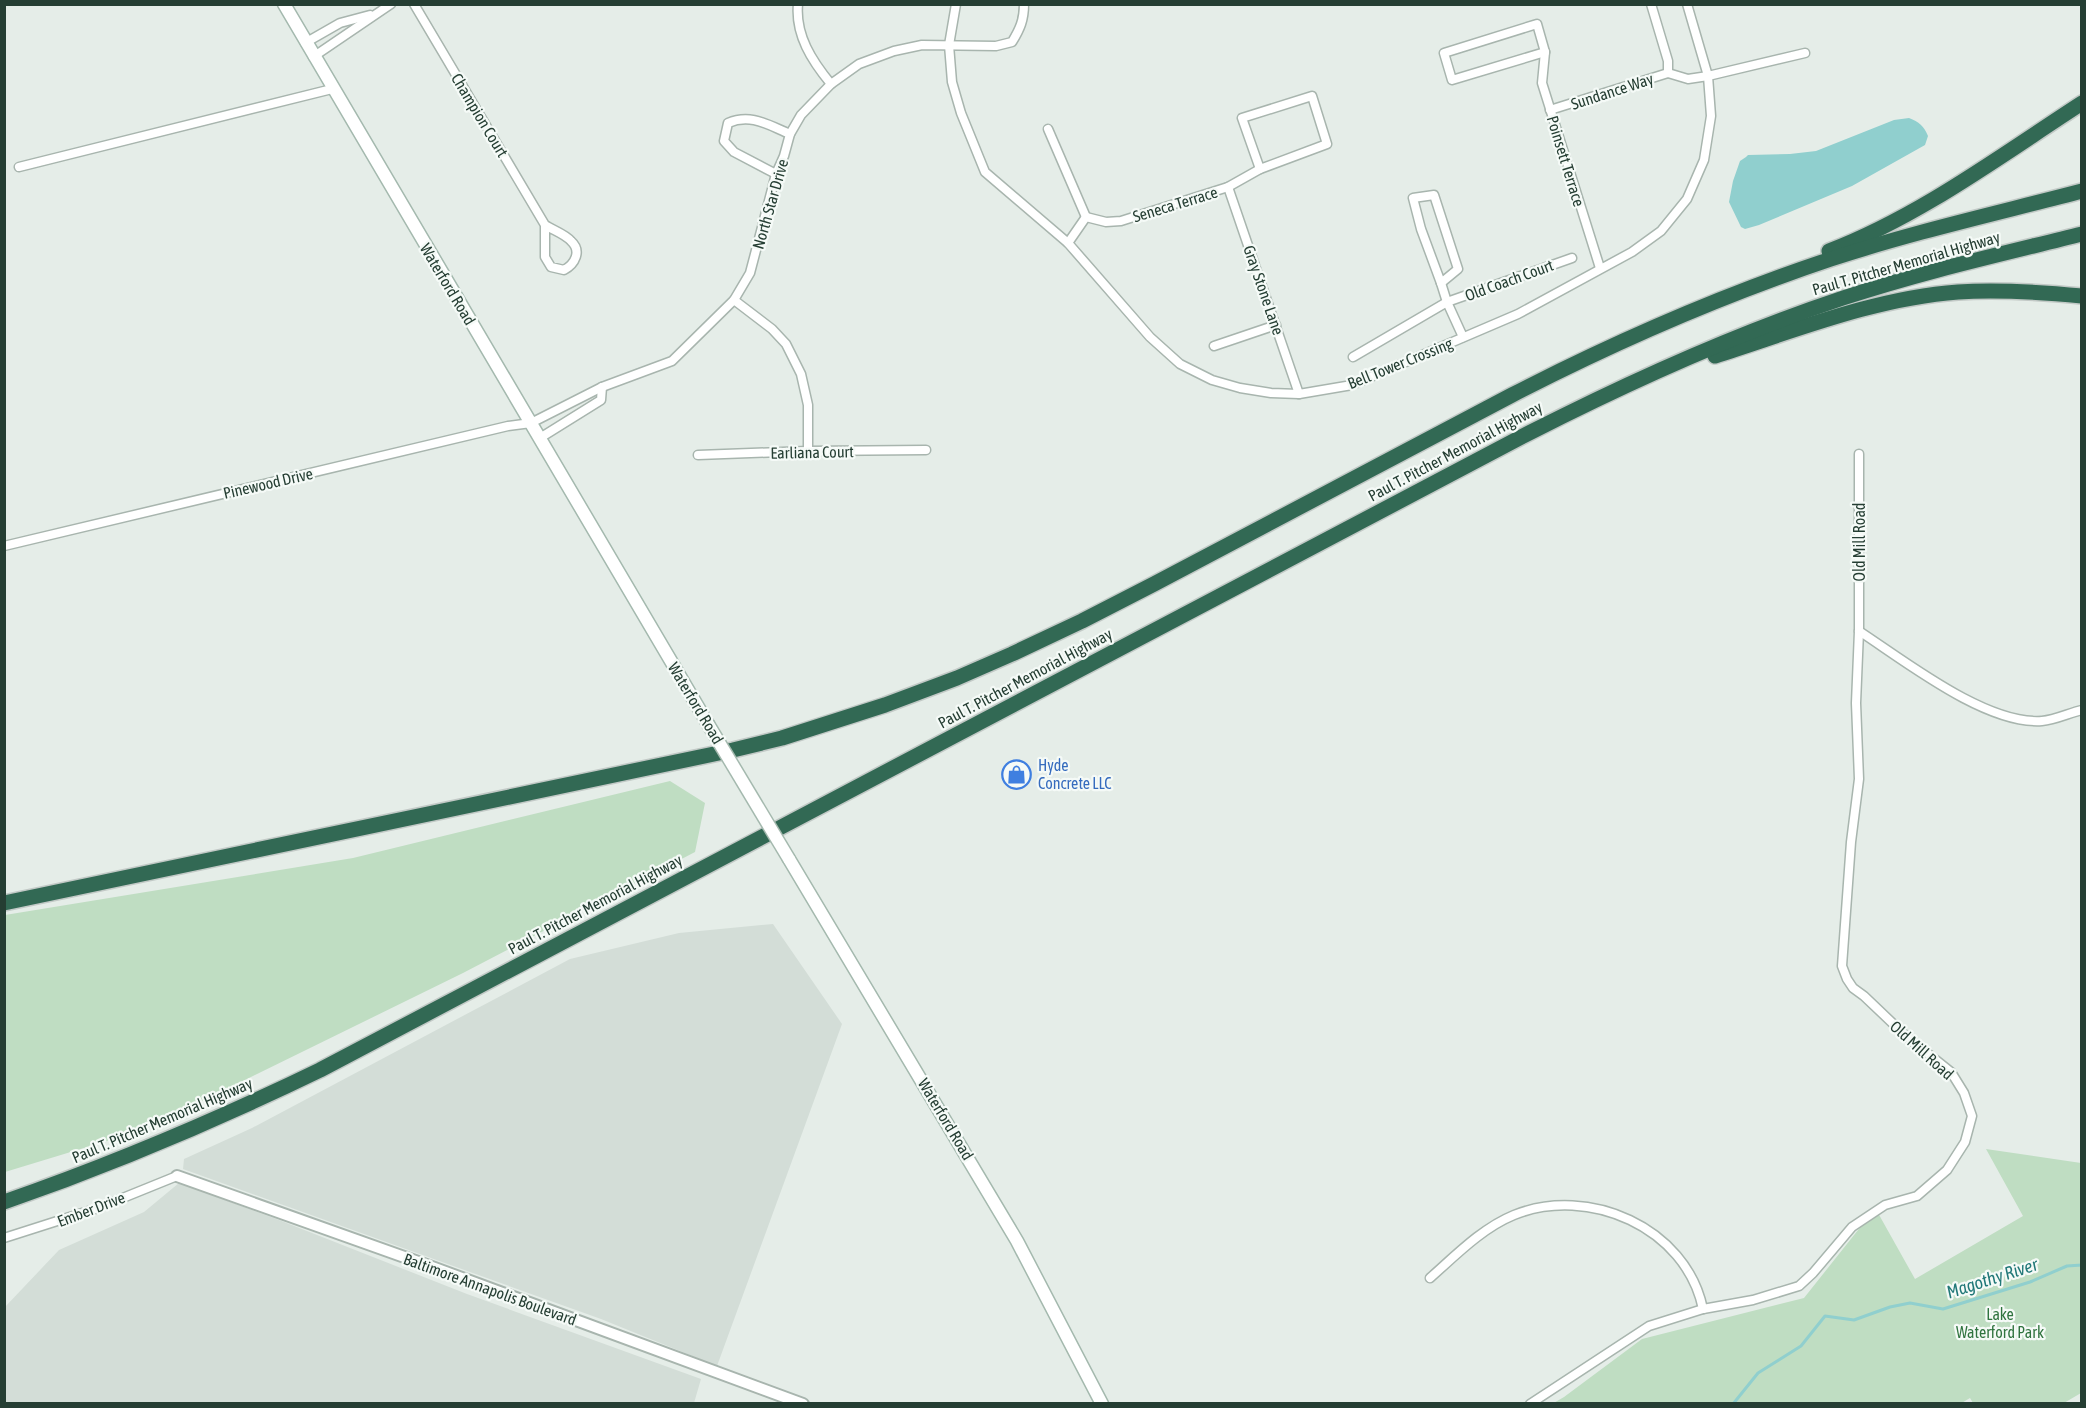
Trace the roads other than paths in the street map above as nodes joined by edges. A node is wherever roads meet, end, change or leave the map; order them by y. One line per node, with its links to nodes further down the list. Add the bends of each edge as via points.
1 (284, 4): 10 (main road, Waterford Road)
2 (391, 4): 9 (street)
3 (414, 4): 29 (street, Champion Court)
4 (798, 4): 17 (street, via 797,17 806,51)
5 (956, 4): 11 (street, Bell Tower Crossing)
6 (1024, 4): 11 (street, North Star Drive, via 1024,18 1012,42 996,46)
7 (1651, 4): 15 (street)
8 (1687, 4): 16 (street, Bell Tower Crossing)
9 (374, 14): 10 (street, via 340,23); 14 (street)
10 (305, 43): 14 (main road, Waterford Road)
11 (949, 45): 17 (street, North Star Drive, via 894,51 859,64); 31 (street, Bell Tower Crossing, via 952,82 985,172)
12 (1545, 52): 12 (street, Poinsett Terrace, via 1452,80 1444,54 1537,24); 20 (street, Poinsett Terrace, via 1542,83)
13 (1805, 53): 16 (street, Sundance Way)
14 (313, 57): 18 (main road, Waterford Road)
15 (1668, 73): 16 (street, Sundance Way, via 1689,79); 20 (street, Sundance Way)
16 (1708, 76): 33 (street, Bell Tower Crossing, via 1712,116 1704,160 1687,199 1661,231)
17 (831, 84): 22 (street, North Star Drive, via 801,115)
18 (332, 89): 23 (street); 46 (main road, Waterford Road)
19 (2082, 102): 38 (highway, via 1889,225 1764,275)
20 (1550, 110): 33 (street, Poinsett Terrace)
21 (1048, 129): 28 (street)
22 (789, 134): 25 (street, North Star Drive); 25 (street, via 751,118 728,123 724,141 734,152)
23 (19, 167)
24 (1260, 169): 24 (street, Seneca Terrace, via 1327,144 1311,96 1242,118); 26 (street, Seneca Terrace)
25 (776, 174): 36 (street, North Star Drive, via 750,273)
26 (1228, 187): 28 (street, Seneca Terrace, via 1121,221); 39 (street, Gray Stone Lane)
27 (2082, 191): 38 (highway, Paul T. Pitcher Memorial Highway, via 1831,259)
28 (1086, 217): 31 (street)
29 (545, 225): 29 (street, Champion Court, via 544,258 551,267 564,270 574,262 574,246 571,240)
30 (2082, 234): 43 (highway, Paul T. Pitcher Memorial Highway, via 1845,298)
31 (1068, 243): 45 (street, Bell Tower Crossing, via 1150,338 1180,364 1240,388)
32 (1572, 258): 37 (street, Old Coach Court)
33 (1600, 268): 40 (street, Bell Tower Crossing, via 1518,314)
34 (1441, 283): 34 (street, via 1458,269 1434,195 1413,198); 37 (street)
35 (2082, 296): 43 (highway, via 1994,290 1921,296 1858,310 1711,357)
36 (734, 300): 44 (street, North Star Drive, via 672,361); 49 (street, via 772,328 786,344 801,374 808,405)
37 (1447, 302): 40 (street); 42 (street, Old Coach Court)
38 (1695, 309): 55 (highway, Paul T. Pitcher Memorial Highway, via 1584,358 1082,621 957,678 885,705 733,750)
39 (1276, 325): 41 (street); 45 (street, Gray Stone Lane)
40 (1463, 337): 45 (street, Bell Tower Crossing, via 1352,385)
41 (1214, 346)
42 (1353, 357)
43 (1674, 363): 57 (highway, Paul T. Pitcher Memorial Highway, via 1518,438 320,1070 166,1141)
44 (602, 387): 46 (street, North Star Drive); 47 (street, via 601,400)
45 (1299, 394)
46 (531, 423): 47 (main road, Waterford Road); 52 (street, Pinewood Drive)
47 (540, 438): 62 (main road, Waterford Road, bridge, via 1017,1241)
48 (926, 450): 49 (street, Earliana Court)
49 (808, 451): 51 (street, Earliana Court)
50 (1859, 454): 53 (street, Old Mill Road)
51 (698, 455)
52 (4, 546)
53 (1860, 631): 54 (street, via 1962,698 2008,717 2042,721); 60 (street, Old Mill Road, via 1856,703 1859,778 1842,966 1853,988 1951,1072 1972,1116 1965,1142 1947,1170 1917,1196 1885,1205 1852,1227 1798,1286 1753,1300)
54 (2082, 710)
55 (4, 903)
56 (177, 1176): 58 (street, Ember Drive, via 98,1208); 61 (street, Baltimore Annapolis Boulevard)
57 (4, 1202)
58 (4, 1238)
59 (1430, 1278): 60 (street, via 1503,1220 1535,1208 1577,1205 1615,1214 1664,1242 1695,1284)
60 (1702, 1309): 63 (street, Old Mill Road, via 1649,1326)
61 (802, 1404)
62 (1102, 1404)
63 (1530, 1404)

